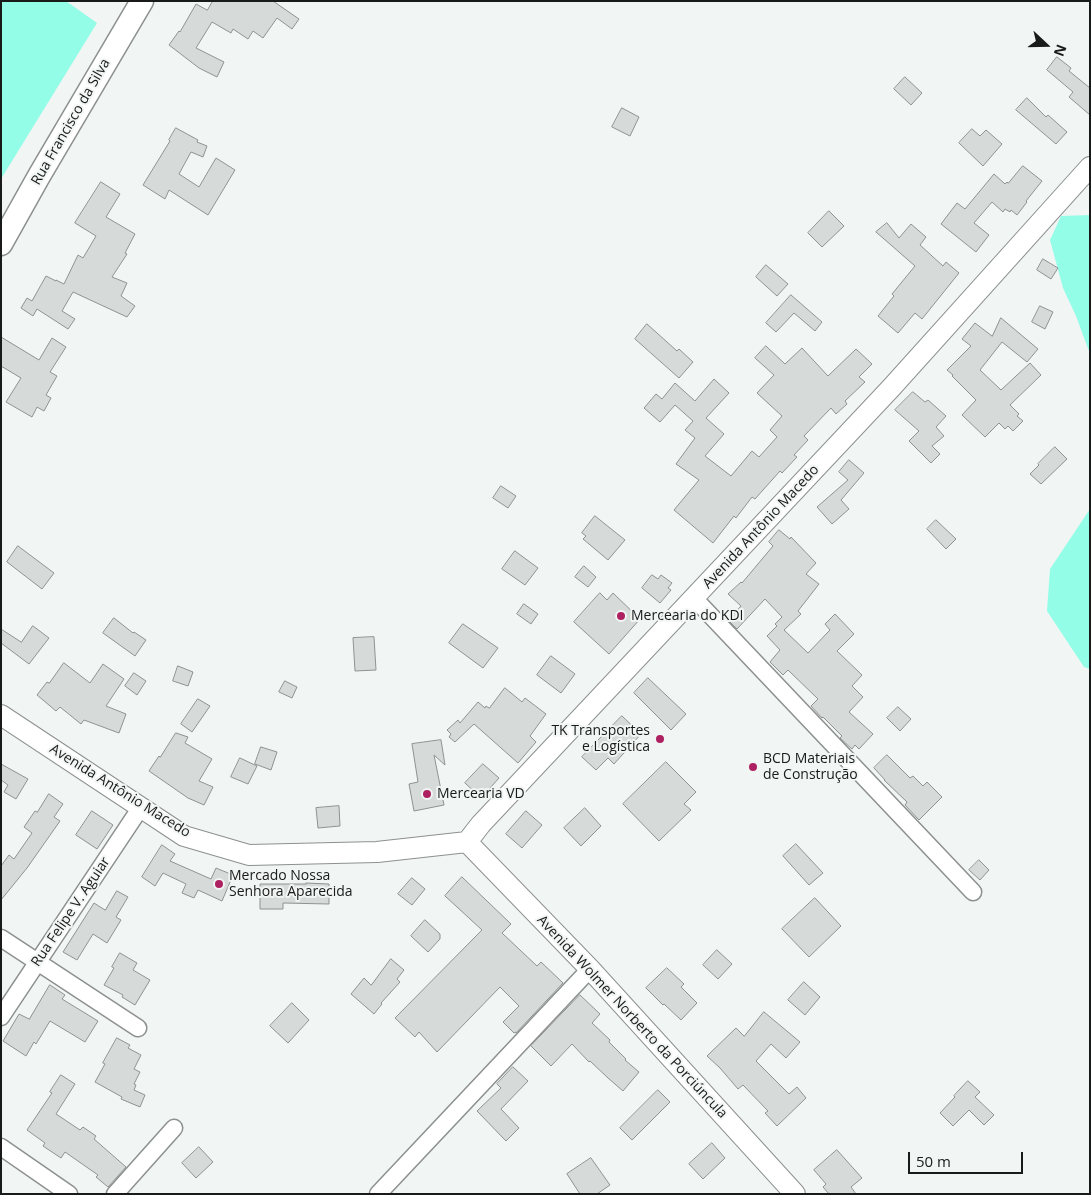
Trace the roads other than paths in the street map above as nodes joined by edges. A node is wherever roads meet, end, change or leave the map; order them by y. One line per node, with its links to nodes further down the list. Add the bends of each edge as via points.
1 (142, 1): 3 (main road, Rua Francisco da Silva)
2 (1090, 167): 4 (street, Avenida Antônio Macedo, via 891,388)
3 (1, 244)
4 (694, 598): 7 (street, Avenida Antônio Macedo, via 481,824); 8 (street)
5 (1, 715): 6 (street, Avenida Antônio Macedo)
6 (142, 807): 7 (street, Avenida Antônio Macedo, via 184,836 249,855 377,852); 10 (street, Rua Felipe V. Aguiar)
7 (468, 842): 11 (street, Avenida Wolmer Norberto da Porciúncula)
8 (973, 892)
9 (1, 938): 10 (street)
10 (38, 962): 12 (street, Rua Felipe V. Aguiar); 13 (street)
11 (590, 969): 18 (street); 19 (street, Avenida Wolmer Norberto da Porciúncula)
12 (1, 1017)
13 (138, 1028)
14 (174, 1128): 17 (street)
15 (1, 1147): 16 (street)
16 (68, 1194)
17 (115, 1194)
18 (378, 1194)
19 (795, 1194)

